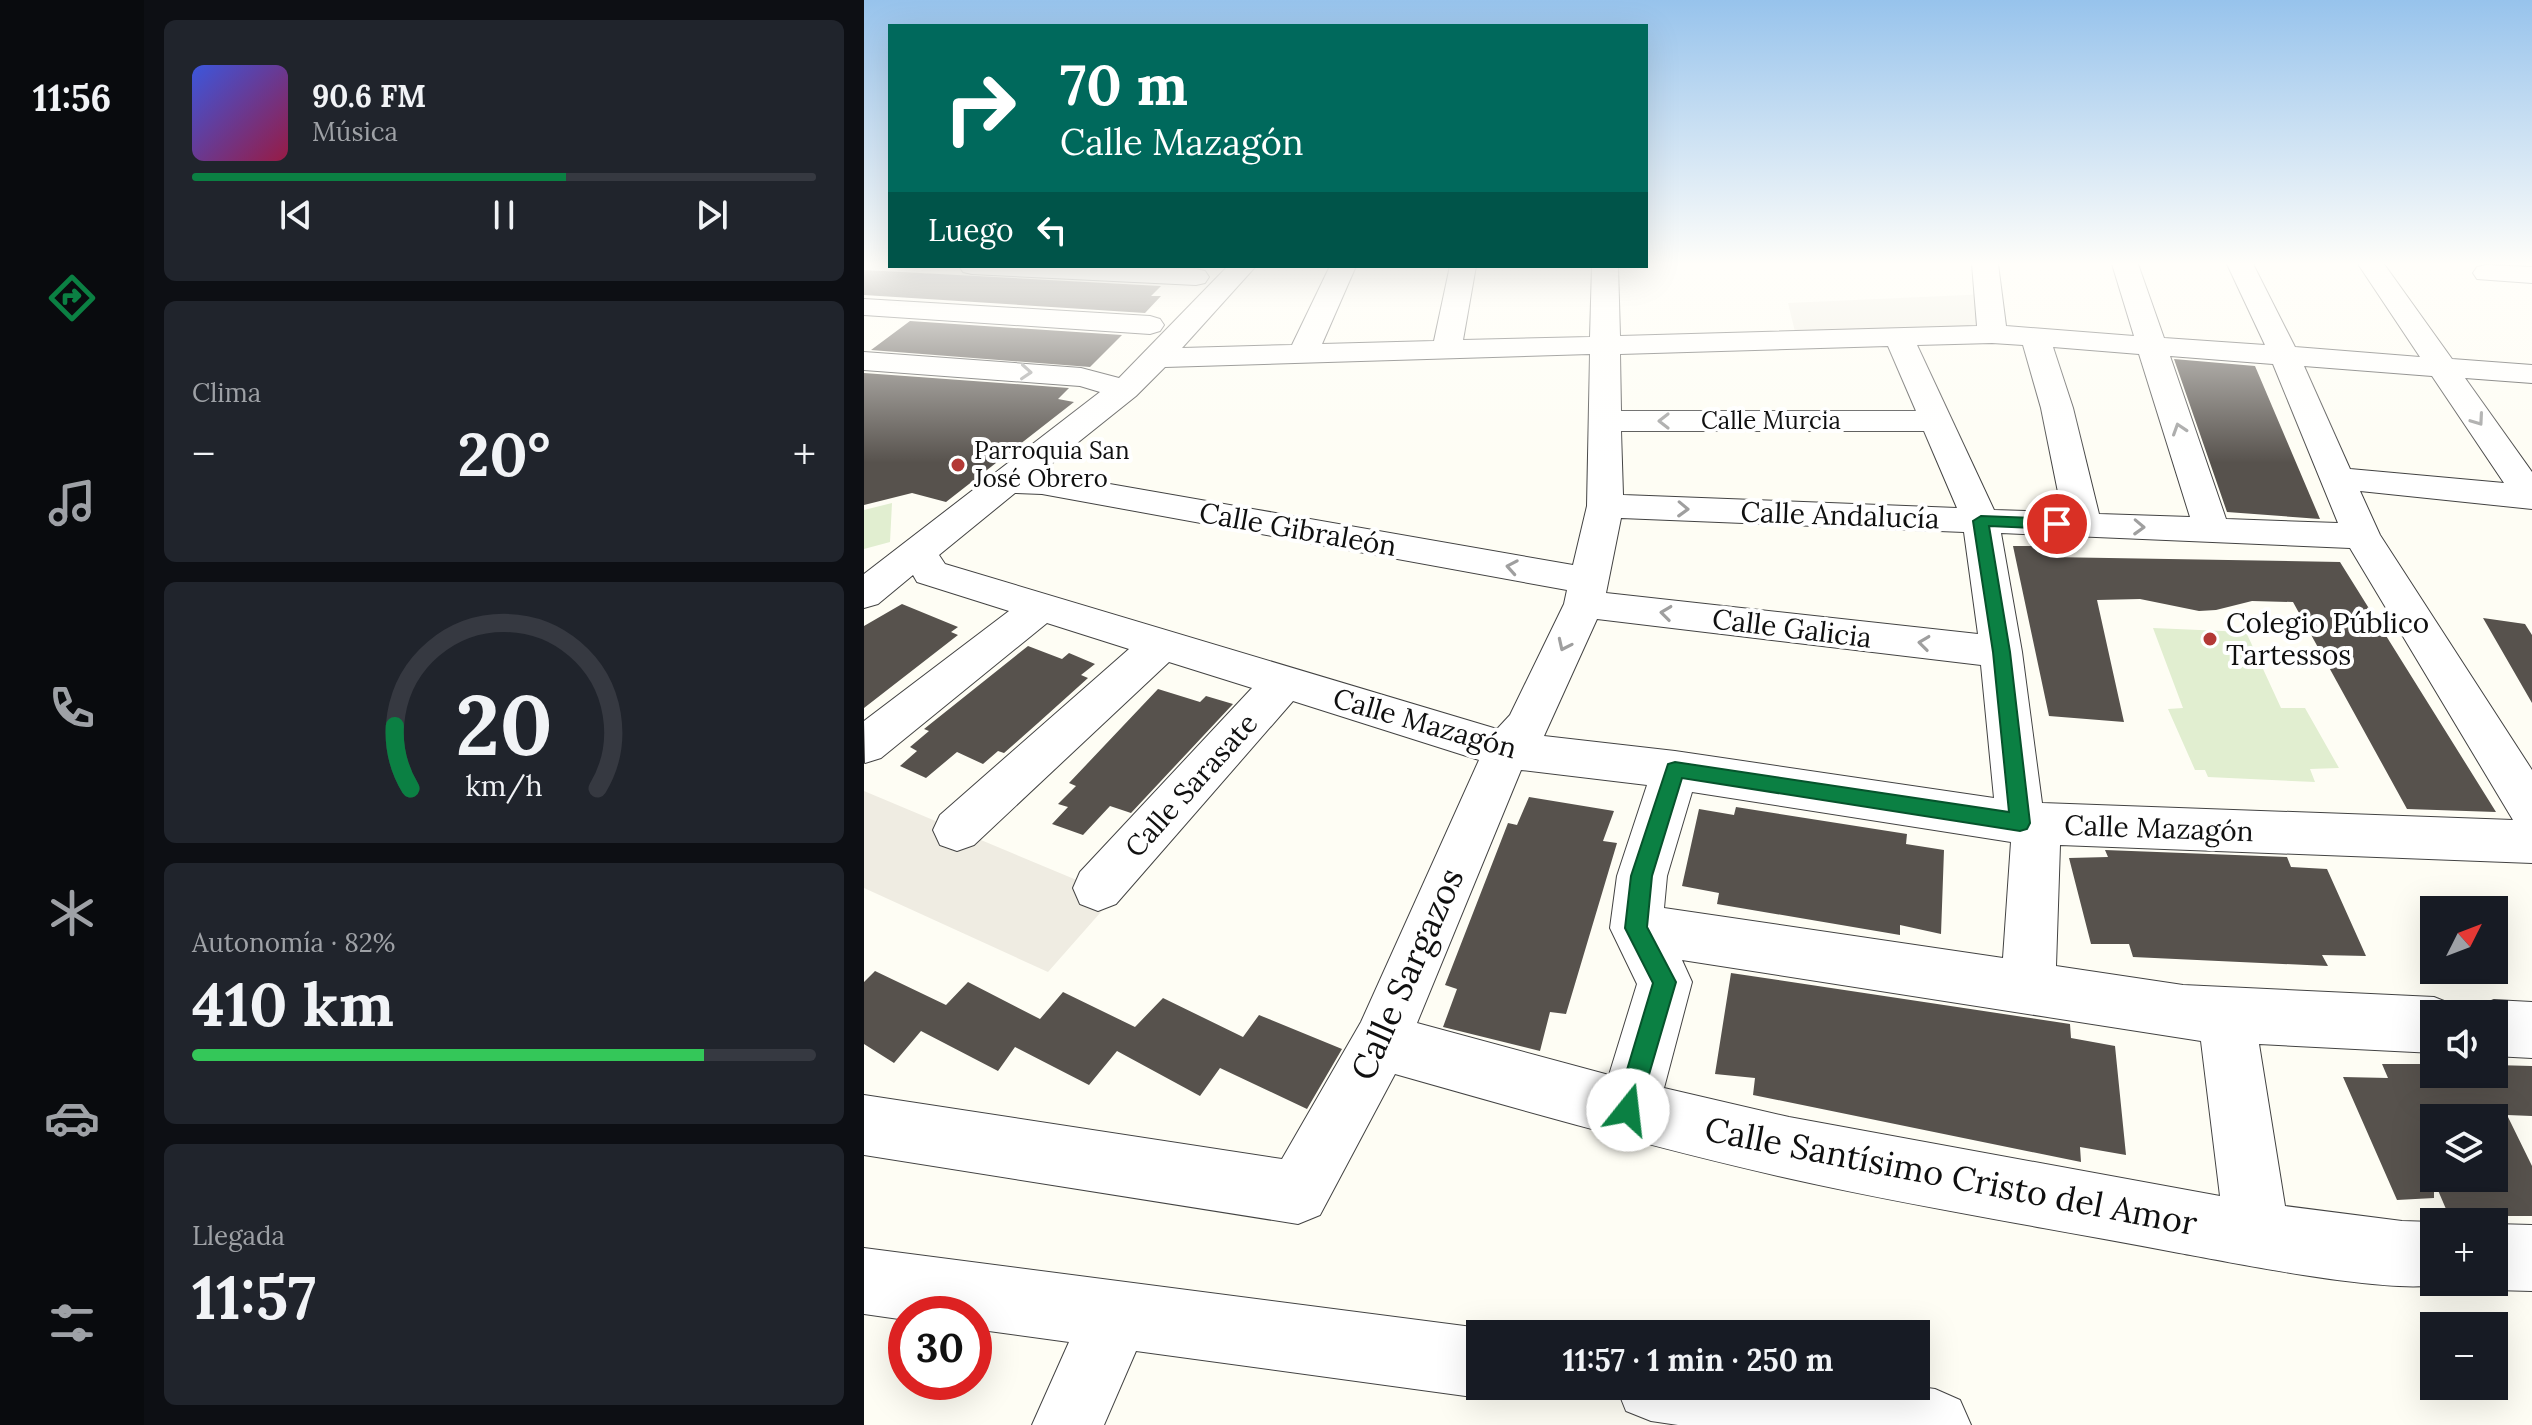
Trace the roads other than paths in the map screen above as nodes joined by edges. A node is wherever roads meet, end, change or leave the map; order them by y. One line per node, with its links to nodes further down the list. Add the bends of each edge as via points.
1 (1147, 330): 19 (street)
2 (1171, 330): 19 (street)
3 (1314, 330): 16 (street)
4 (1451, 330): 15 (street)
5 (1604, 330): 14 (street, Calle Sargazos)
6 (1992, 330): 10 (street)
7 (2146, 330): 13 (street)
8 (2272, 330): 17 (street)
9 (2416, 330): 20 (street)
10 (1992, 334): 11 (street); 12 (street)
11 (1899, 337): 14 (street); 23 (street)
12 (2035, 337): 13 (street); 29 (street)
13 (2151, 345): 17 (street); 30 (street, one-way to 13)
14 (1604, 346): 15 (street); 22 (street, Calle Sargazos)
15 (1447, 349): 16 (street)
16 (1303, 354): 19 (street)
17 (2284, 355): 20 (street); 24 (street)
18 (864, 361): 19 (street, one-way to 19, via 1081,377)
19 (1131, 366): 25 (street)
20 (2442, 368): 21 (street); 26 (street, one-way to 26)
21 (2532, 374)
22 (1604, 421): 23 (street, Calle Murcia, one-way to 22); 27 (street, Calle Sargazos)
23 (1938, 421): 28 (street)
24 (2337, 478): 26 (street); 31 (street)
25 (1006, 482): 32 (street); 33 (street, Calle Gibraleón, one-way to 25, via 1042,483)
26 (2532, 497)
27 (1605, 506): 28 (street, Calle Andalucía, one-way to 28); 33 (street, Calle Sargazos)
28 (1981, 521): 29 (street, Calle Andalucía); 36 (street)
29 (2083, 525): 30 (street, Calle Andalucía, one-way to 30)
30 (2212, 530): 31 (street, Calle Andalucía)
31 (2362, 536): 41 (street)
32 (882, 569): 34 (street, Calle Mazagón, via 931,573)
33 (1586, 592): 36 (street, Calle Galicia, one-way to 33); 39 (street, Calle Sargazos, one-way to 39, via 1527,726)
34 (1041, 607): 35 (street, Calle Mazagón); 38 (street)
35 (1162, 644): 37 (street, Calle Mazagón); 43 (street)
36 (2001, 652): 42 (street)
37 (1284, 682): 39 (street, Calle Mazagón); 45 (street, Calle Sarasate)
38 (865, 745)
39 (1506, 750): 40 (street, Calle Mazagón); 52 (street, Calle Sargazos)
40 (1675, 770): 42 (street, Calle Mazagón); 46 (street, via 1642,876)
41 (2532, 810)
42 (2028, 823): 44 (street, Calle Mazagón); 47 (street)
43 (957, 830)
44 (2532, 842)
45 (1098, 888)
46 (1636, 928): 47 (street); 53 (street, via 1665,982)
47 (2028, 987): 48 (street, via 2183,1013)
48 (2226, 1015): 49 (street); 55 (street)
49 (2420, 1024)
50 (2508, 1029): 51 (street)
51 (2532, 1030)
52 (1381, 1042): 53 (street, Calle Santísimo Cristo del Amor); 54 (street, Calle Sargazos, via 1298,1193)
53 (1628, 1110): 55 (street, Calle Santísimo Cristo del Amor, via 1789,1148)
54 (864, 1125)
55 (2257, 1235): 56 (street, Calle Santísimo Cristo del Amor)
56 (2420, 1255)
57 (2508, 1257): 58 (street)
58 (2532, 1258)
59 (864, 1281): 60 (street)
60 (1118, 1313): 61 (street); 63 (street)
61 (1466, 1361)
62 (1753, 1400): 64 (street)
63 (1068, 1425)
64 (1935, 1425)

